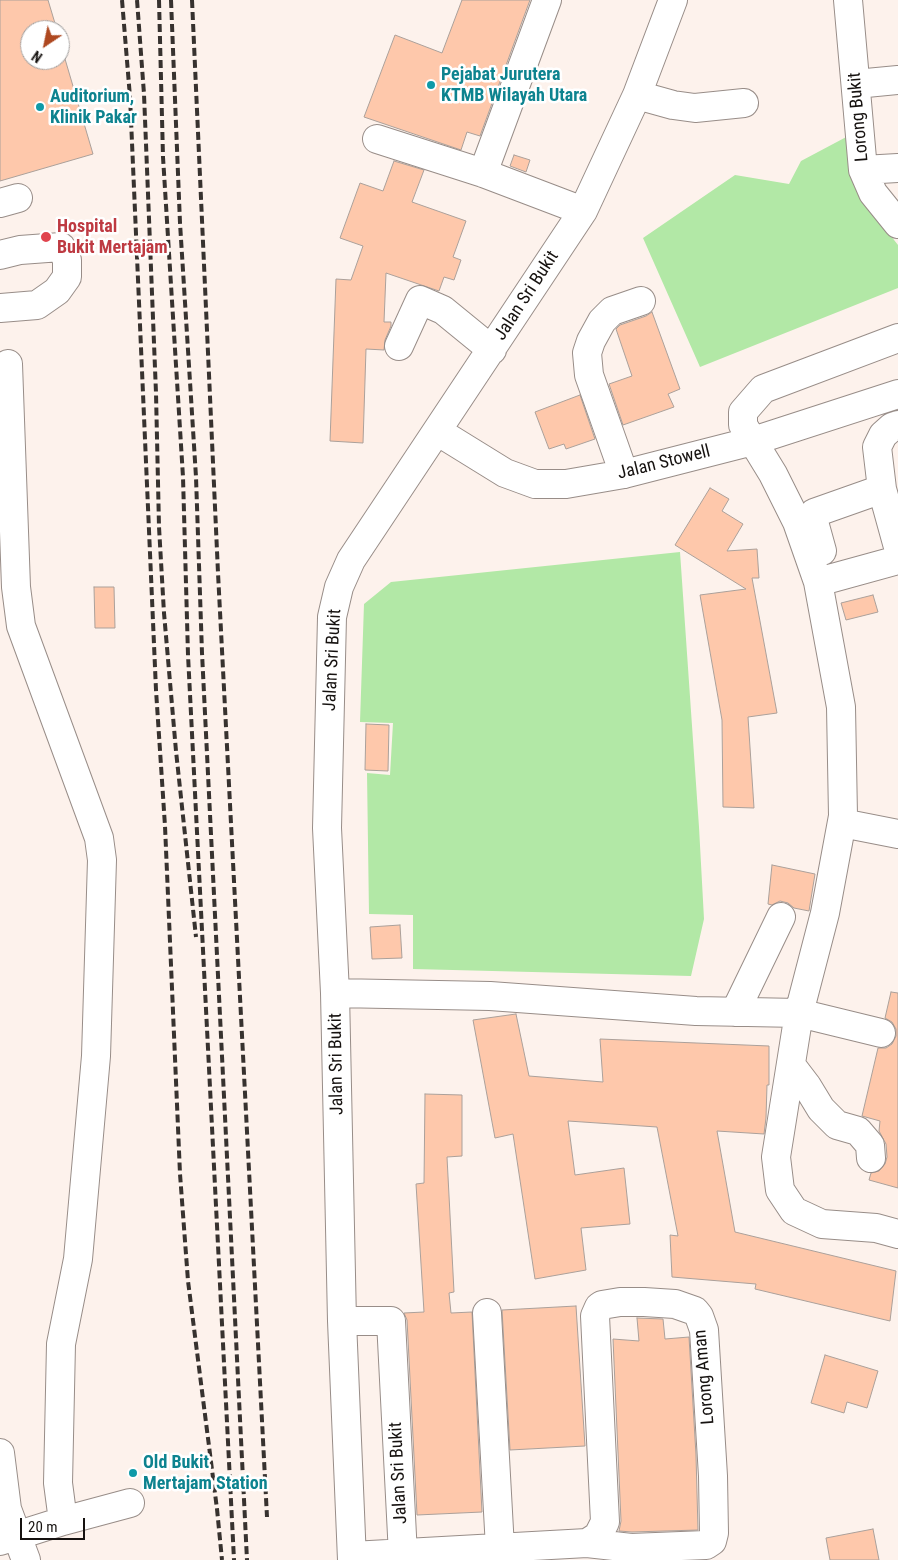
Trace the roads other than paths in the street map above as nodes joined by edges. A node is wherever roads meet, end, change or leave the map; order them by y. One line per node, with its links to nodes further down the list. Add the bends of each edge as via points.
1 (547, 0): 11 (street)
2 (672, 0): 6 (street, Jalan Sri Bukit)
3 (848, 0): 5 (street, Lorong Bukit)
4 (898, 80): 5 (street)
5 (856, 84): 10 (street, Lorong Bukit)
6 (637, 95): 7 (street, via 694,108); 12 (street, Jalan Sri Bukit)
7 (744, 103)
8 (377, 138): 11 (street)
9 (898, 168): 10 (street)
10 (863, 170): 13 (street, Lorong Bukit, via 873,193)
11 (483, 173): 12 (street)
12 (583, 211): 19 (street, Jalan Sri Bukit)
13 (898, 224)
14 (0, 255): 16 (street, via 60,247 68,260 67,277 56,291 36,305)
15 (641, 301): 25 (street, via 612,311 602,320 587,353 589,375)
16 (0, 308)
17 (898, 338): 24 (street, via 763,389 743,412 742,424)
18 (400, 346): 19 (street, via 420,300 442,310)
19 (492, 350): 23 (street, Jalan Sri Bukit)
20 (8, 364): 44 (street, via 16,587 21,626 98,838 102,860 96,1056 78,1259 61,1344 58,1484)
21 (898, 394): 24 (street, Jalan Stowell)
22 (898, 425): 26 (street, via 883,435 877,447)
23 (437, 431): 25 (street, Jalan Stowell, via 505,473 535,484 566,484); 33 (street, Jalan Sri Bukit, via 351,560 339,587 332,617 327,828)
24 (753, 441): 25 (street, Jalan Stowell); 29 (street, via 773,474)
25 (624, 474)
26 (882, 489): 27 (street); 29 (street, via 814,513)
27 (898, 547)
28 (898, 560): 29 (street)
29 (825, 580): 30 (street, via 841,707)
30 (842, 823): 31 (street); 35 (street, via 825,913)
31 (898, 834)
32 (780, 917): 34 (street)
33 (335, 993): 34 (street, via 490,996); 41 (street, Jalan Sri Bukit)
34 (735, 1012): 35 (street)
35 (799, 1013): 36 (street); 37 (street)
36 (881, 1033)
37 (791, 1065): 38 (street, via 821,1110 837,1125 858,1131 870,1145); 39 (street, via 776,1157 780,1190 794,1211 822,1224 876,1228)
38 (871, 1158)
39 (898, 1234)
40 (487, 1314): 47 (street)
41 (342, 1321): 48 (street, Jalan Sri Bukit, via 391,1320); 49 (street, Jalan Sri Bukit)
42 (0, 1453): 45 (street)
43 (130, 1503): 44 (street)
44 (63, 1521): 45 (street)
45 (8, 1538): 50 (street)
46 (588, 1543): 46 (street, Lorong Aman, via 598,1536 605,1522 595,1316 599,1307 620,1302 644,1302 675,1304 695,1311 704,1330 712,1541 706,1545 631,1548); 47 (street)
47 (500, 1548): 48 (street)
48 (403, 1554): 49 (street)
49 (352, 1558)
50 (26, 1560)

